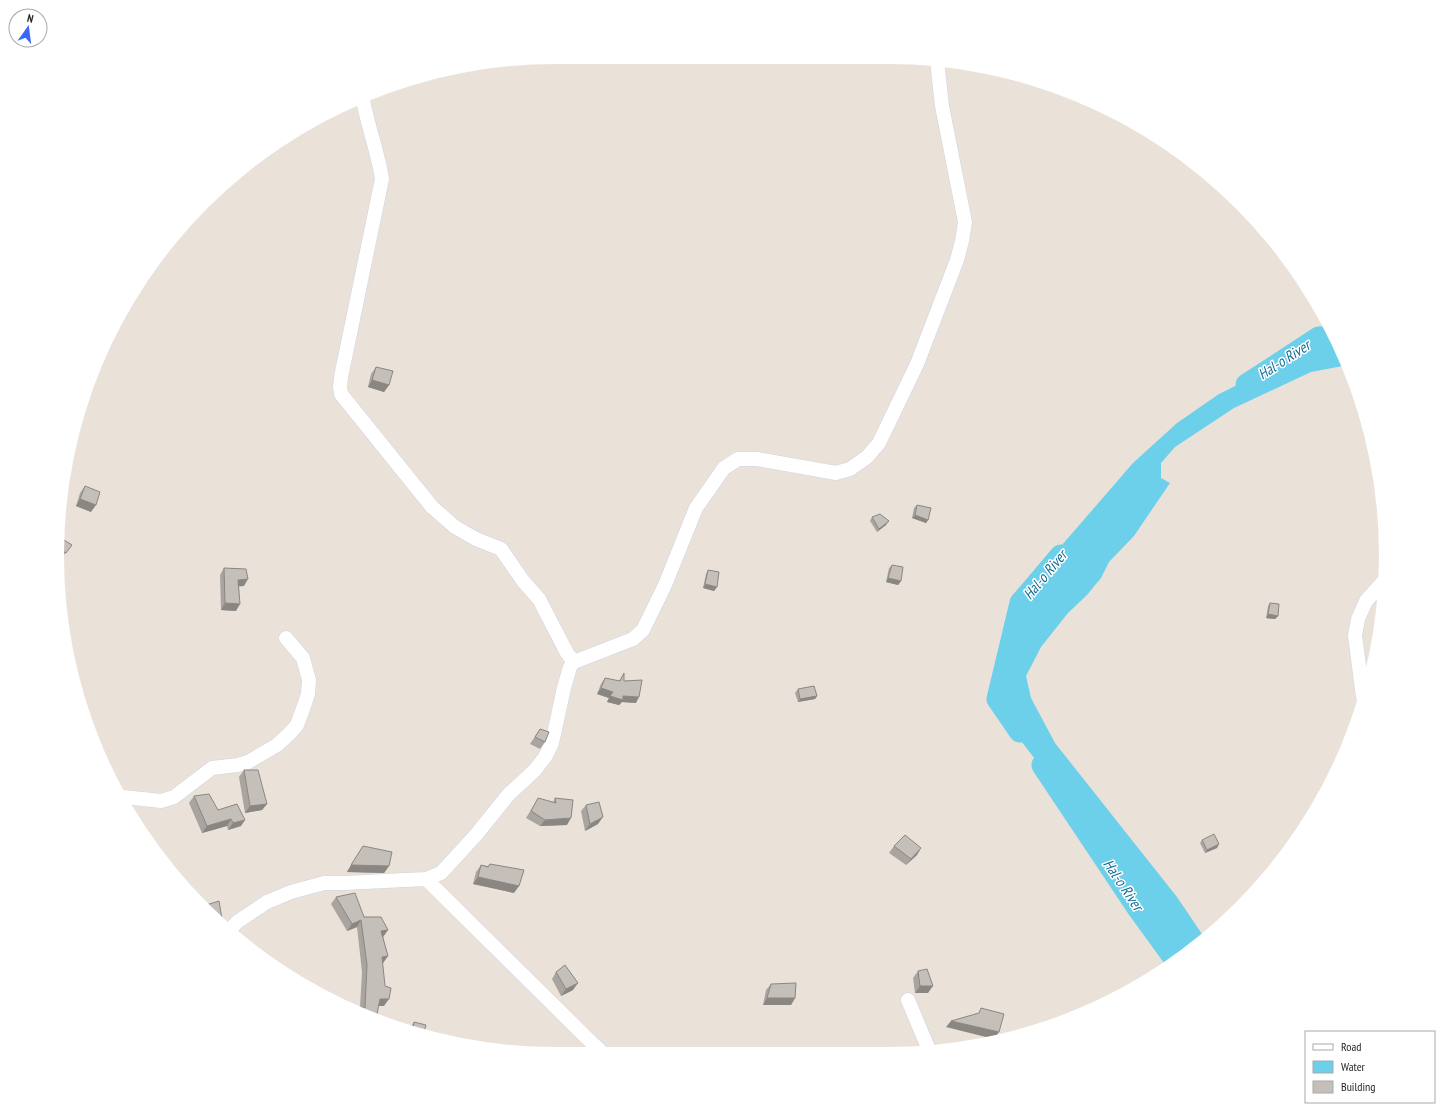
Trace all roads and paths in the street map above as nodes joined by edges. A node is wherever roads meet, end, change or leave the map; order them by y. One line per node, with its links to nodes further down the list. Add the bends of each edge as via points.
1 (938, 67): 5 (street, via 942,106 965,222 957,260 917,364 879,443 867,457 850,470 836,473 757,459 738,460 724,468 696,508 665,585 643,630 633,639)
2 (363, 103): 5 (street, via 382,179 341,377 341,394 432,507 454,527 501,549 539,599)
3 (1378, 588): 6 (street, via 1366,601 1358,619 1355,635)
4 (286, 638): 7 (street, via 302,658 309,680 308,694 302,712 297,725 289,734 277,745 248,762 212,768 174,797 161,801)
5 (574, 662): 8 (street, via 564,688 552,743 545,757 535,770 508,794 441,873)
6 (1361, 685)
7 (128, 797)
8 (426, 879): 9 (street, via 324,883 267,902); 12 (street)
9 (233, 927)
10 (908, 1000): 11 (street)
11 (927, 1045)
12 (597, 1047)

